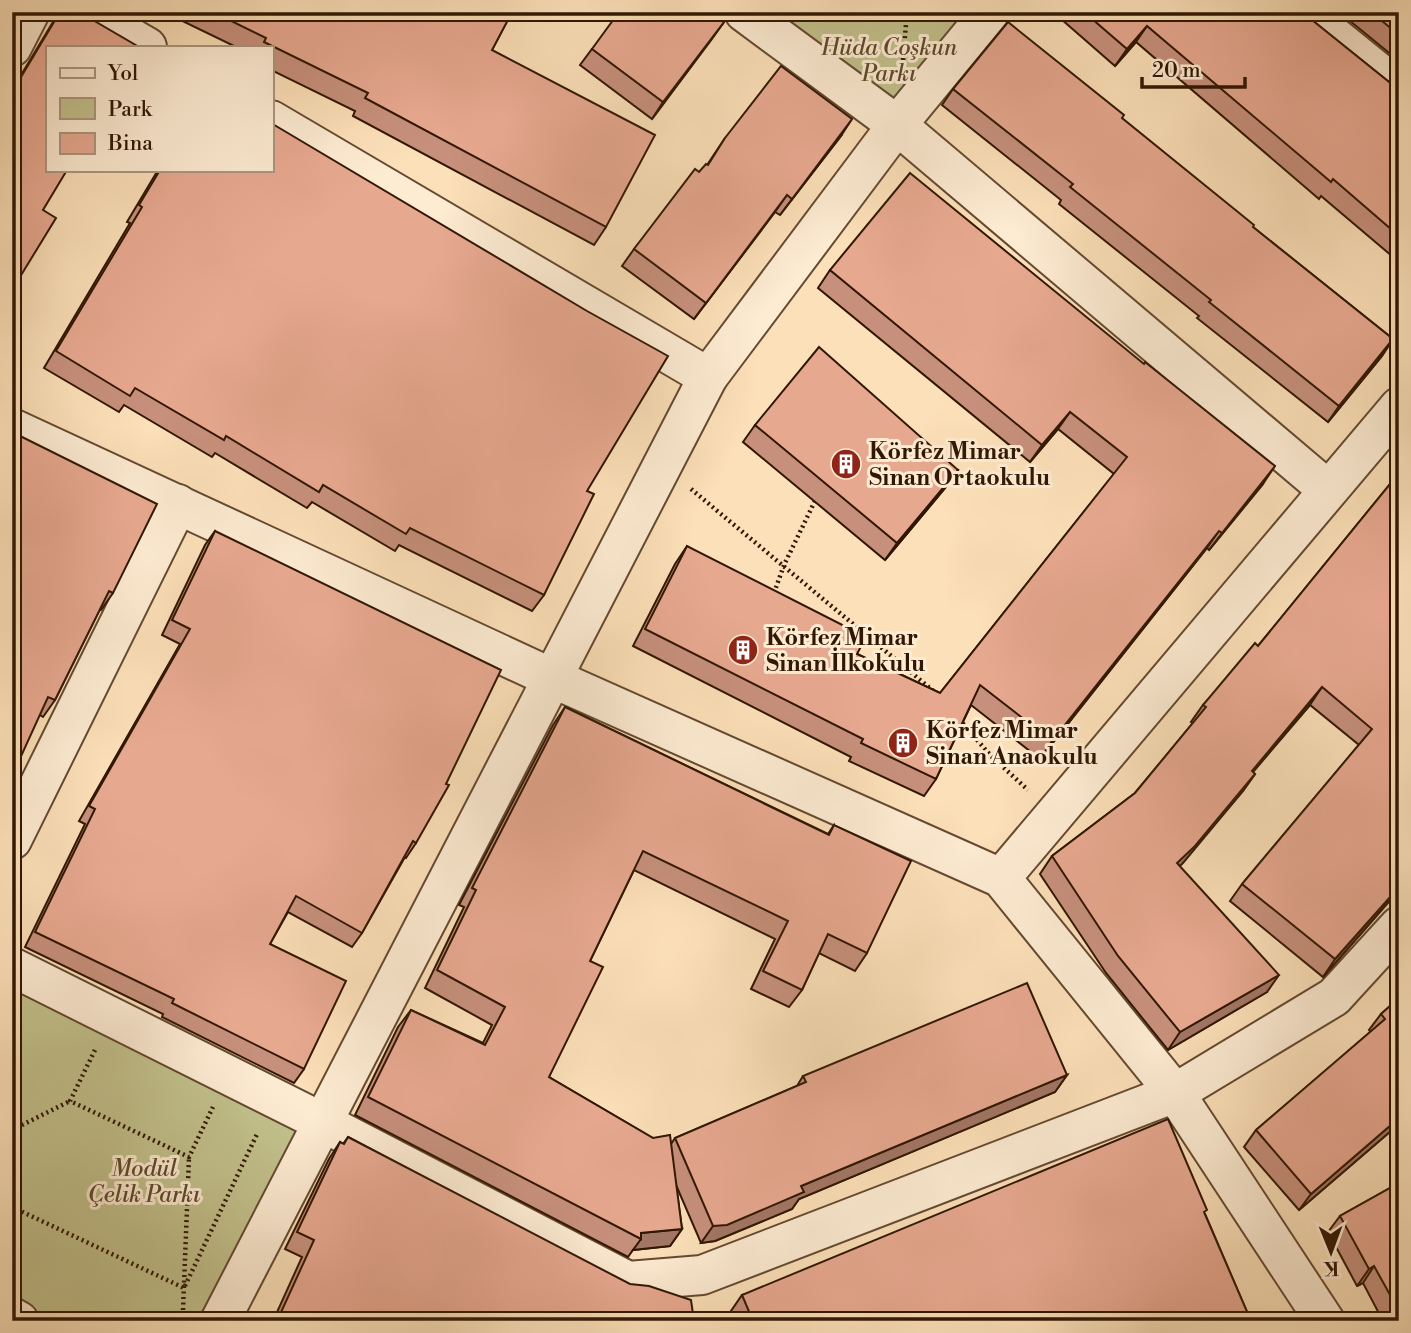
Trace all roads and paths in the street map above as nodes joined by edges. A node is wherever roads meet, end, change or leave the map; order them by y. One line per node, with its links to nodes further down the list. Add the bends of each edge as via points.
1 (30, 12): 7 (street)
2 (87, 12): 6 (street)
3 (744, 12): 10 (street)
4 (990, 12): 10 (street)
5 (1304, 12): 8 (street)
6 (145, 46)
7 (12, 47)
8 (1399, 89)
9 (273, 121): 11 (street)
10 (897, 125): 11 (street); 15 (street)
11 (708, 377): 14 (street)
12 (1399, 407): 15 (street)
13 (12, 428): 17 (street)
14 (659, 473): 18 (path, via 693,489); 20 (street)
15 (1328, 491): 25 (street)
16 (815, 501): 18 (path)
17 (178, 504): 20 (street); 26 (street)
18 (784, 565): 19 (path); 21 (path)
19 (771, 599)
20 (552, 678): 27 (street); 35 (street)
21 (937, 693): 22 (path); 23 (path)
22 (930, 701)
23 (946, 704)
24 (955, 714): 25 (path, via 1021,786)
25 (1058, 810): 27 (street)
26 (12, 840)
27 (1000, 878): 31 (street)
28 (1399, 926): 31 (street, via 1334,997)
29 (12, 967): 35 (street)
30 (107, 1056): 32 (path, via 95,1050)
31 (1175, 1093): 35 (street, via 702,1276 628,1281); 44 (street)
32 (71, 1101): 36 (path); 37 (path)
33 (202, 1101): 37 (path, via 214,1106)
34 (263, 1122): 39 (path)
35 (322, 1122): 43 (street)
36 (12, 1130)
37 (189, 1157): 39 (path)
38 (12, 1207): 39 (path)
39 (184, 1288): 42 (path)
40 (12, 1317): 41 (street)
41 (19, 1321)
42 (183, 1321)
43 (220, 1321)
44 (1325, 1321)

